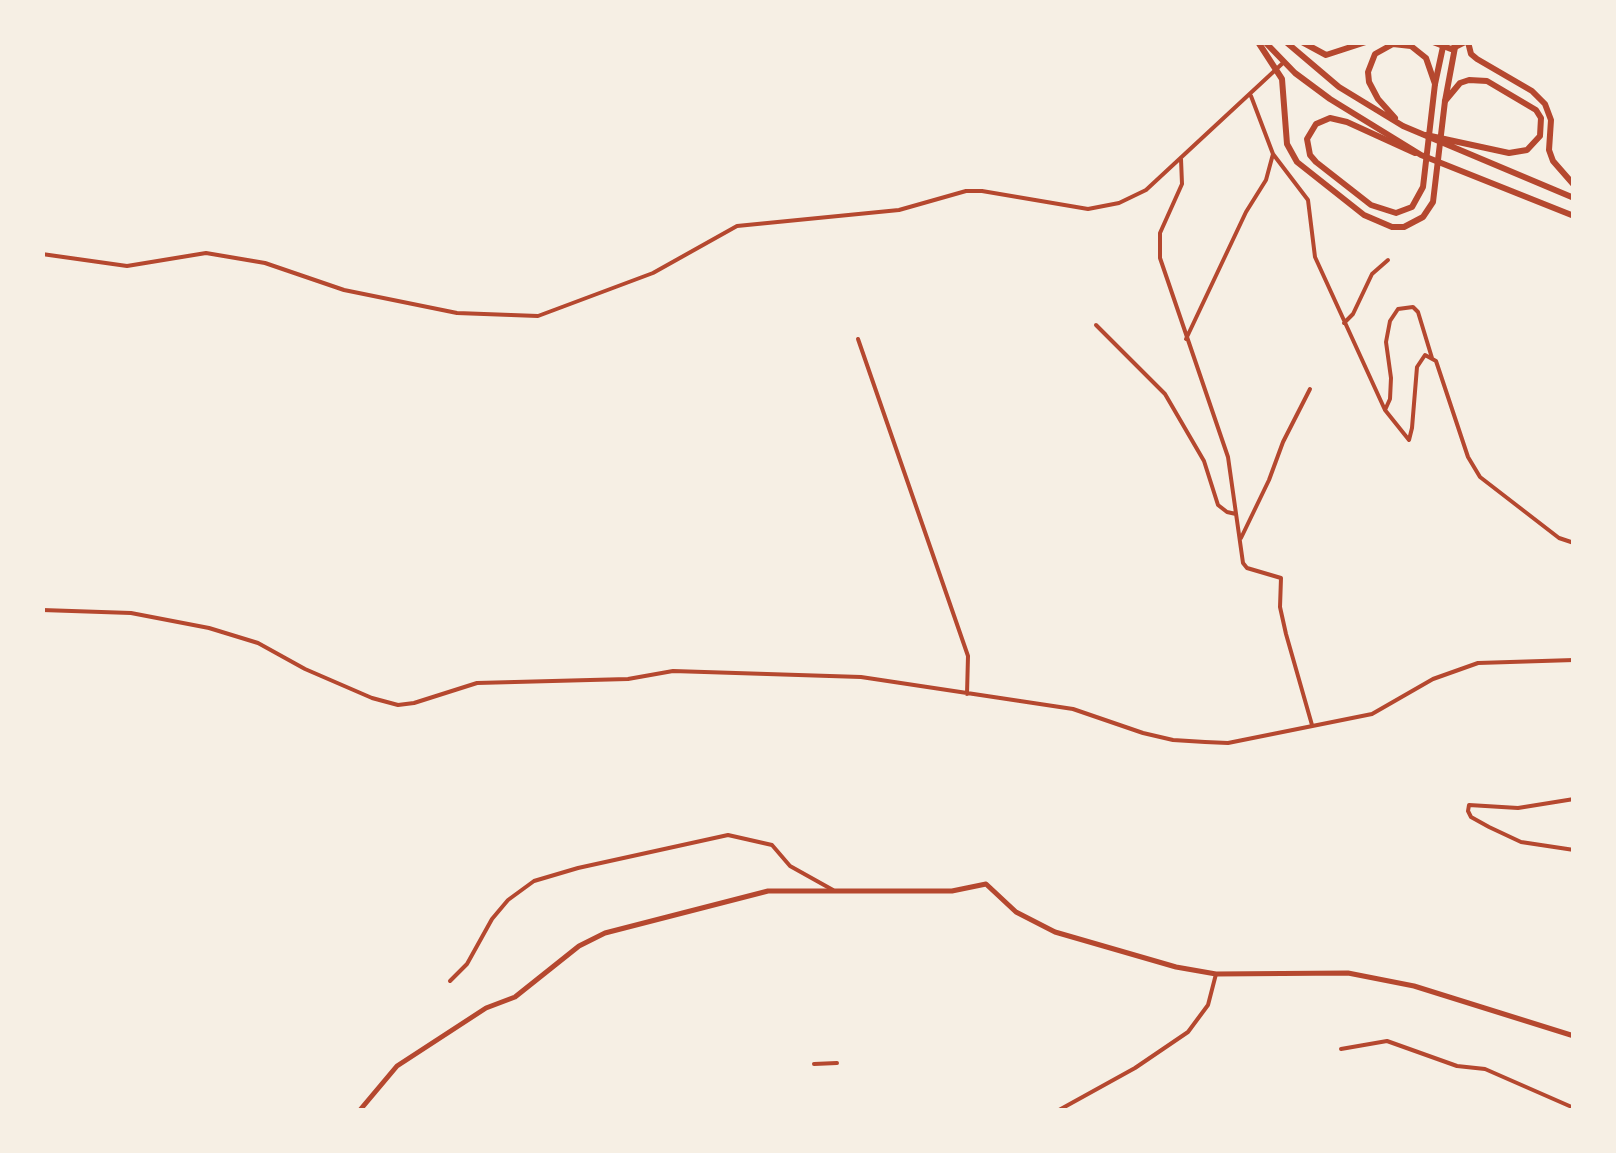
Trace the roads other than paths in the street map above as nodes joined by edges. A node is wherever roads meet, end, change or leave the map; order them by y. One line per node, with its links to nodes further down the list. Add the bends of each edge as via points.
1 (1261, 42): 9 (main road); 10 (main road)
2 (1286, 42): 14 (main road)
3 (1302, 42): 4 (main road, via 1326,55)
4 (1366, 42)
5 (1433, 42): 8 (main road, via 1451,49)
6 (1444, 42): 11 (main road)
7 (1456, 42): 13 (main road)
8 (1466, 42): 19 (main road, via 1477,59 1545,104 1549,150)
9 (1284, 62): 10 (street); 17 (main road)
10 (1277, 68): 12 (street); 13 (main road, via 1286,90 1288,144 1304,169 1392,228 1423,217 1435,195)
11 (1435, 84): 14 (main road, via 1426,58 1411,46 1393,44 1370,62 1372,90); 17 (main road, via 1423,187 1404,212 1380,210 1316,162 1307,139 1316,124 1330,118)
12 (1251, 96): 16 (street); 18 (street)
13 (1445, 101): 15 (main road, via 1460,84 1486,81 1536,110 1540,136 1527,150 1509,153)
14 (1403, 126): 15 (main road)
15 (1414, 132): 20 (main road)
16 (1273, 154): 24 (street, via 1308,200 1316,257); 27 (street)
17 (1421, 155): 21 (main road)
18 (1181, 159): 22 (street, via 1146,190 1088,210 982,190 900,210 737,226 652,273 538,316 456,313 206,253 127,266); 27 (street, via 1182,184 1158,244)
19 (1574, 185)
20 (1574, 198)
21 (1574, 216)
22 (42, 254)
23 (1388, 260): 24 (street, via 1372,274)
24 (1344, 323): 30 (street)
25 (1096, 325): 31 (street, via 1165,394 1204,461 1218,505)
26 (858, 339): 36 (street, via 968,656)
27 (1186, 339): 31 (street, via 1228,457)
28 (1432, 359): 30 (street, via 1426,355 1417,367 1408,440); 30 (street, via 1418,312 1398,309 1386,342 1391,378); 33 (street, via 1480,477)
29 (1310, 389): 32 (street)
30 (1385, 410)
31 (1236, 514): 32 (street)
32 (1240, 540): 37 (street, via 1246,568 1280,578 1280,607)
33 (1574, 543)
34 (42, 610): 36 (street, via 131,613 209,628 398,705 477,683 674,672 861,677)
35 (1574, 660): 37 (street, via 1478,663 1433,679 1372,714)
36 (967, 694): 37 (street, via 1073,709 1174,740 1228,743)
37 (1312, 727)
38 (1574, 799): 39 (street, via 1468,810 1521,842)
39 (1574, 850)
40 (833, 890): 41 (street, via 952,891 986,884 1016,912 1055,932); 42 (street, via 790,866 772,845 728,834 557,873 508,900); 48 (street, via 768,890 605,933 397,1066)
41 (1216, 974): 43 (street, via 1348,973 1430,990); 49 (street, via 1208,1006 1188,1032)
42 (450, 982)
43 (1574, 1036)
44 (1341, 1049): 47 (street, via 1387,1041 1485,1069)
45 (836, 1063): 46 (street)
46 (814, 1064)
47 (1569, 1108)
48 (360, 1110)
49 (1059, 1110)

